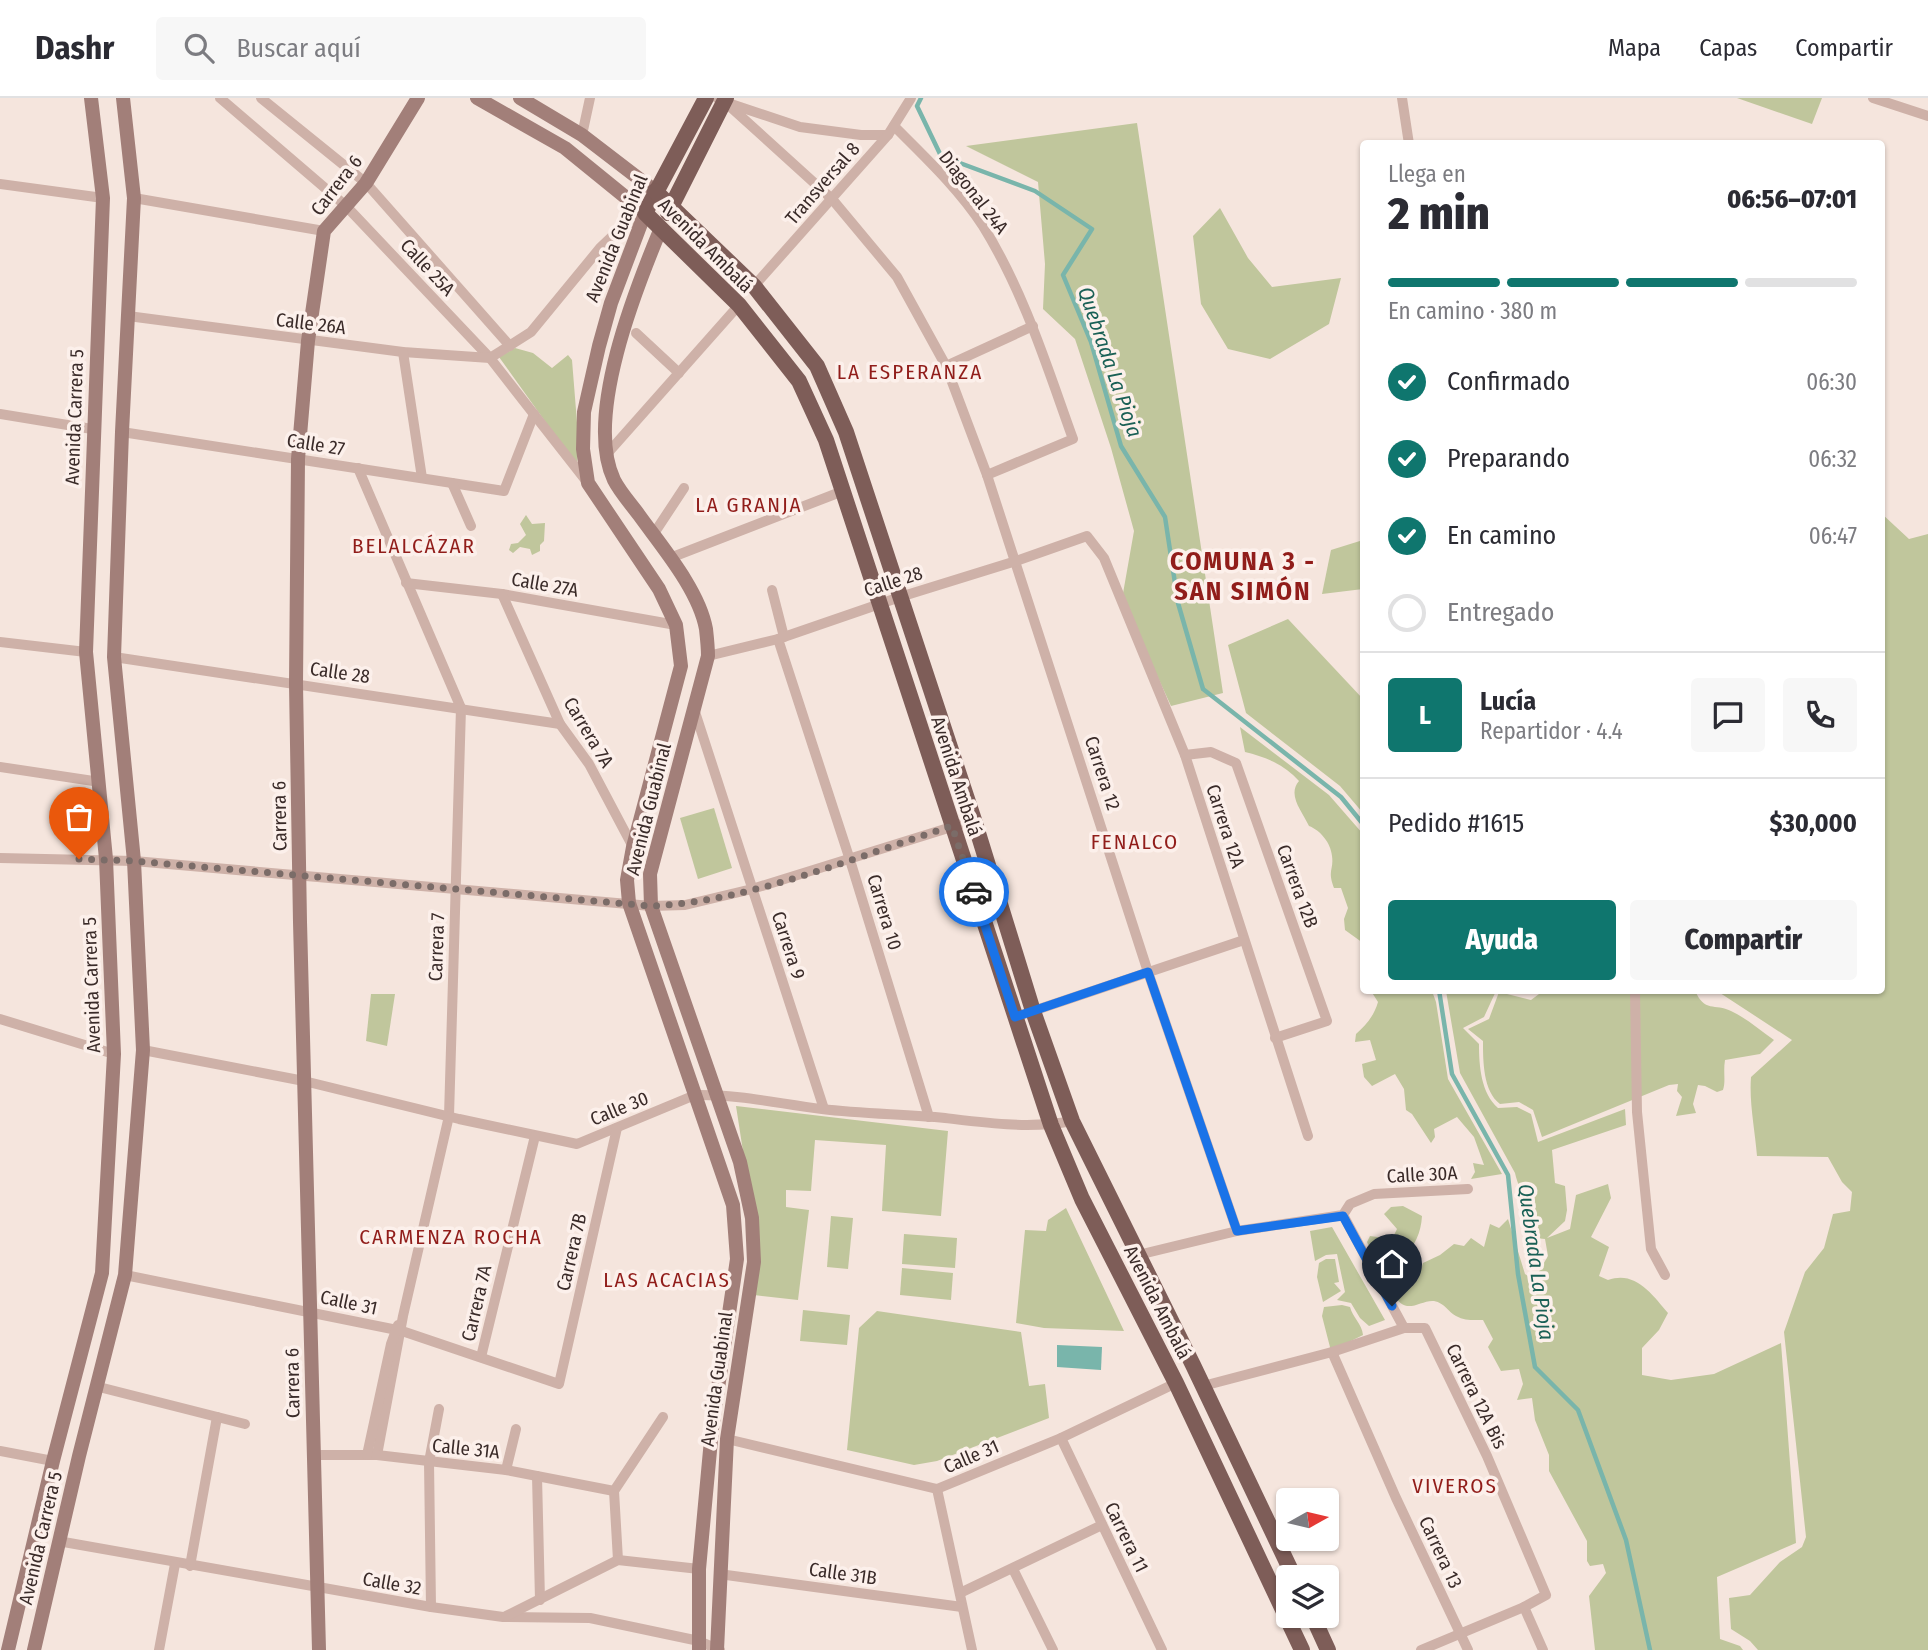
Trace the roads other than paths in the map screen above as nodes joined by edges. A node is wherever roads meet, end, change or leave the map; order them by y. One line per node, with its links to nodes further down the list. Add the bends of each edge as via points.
1 (90, 98): 21 (main road, Avenida Carrera 5)
2 (123, 98): 22 (main road, Avenida Carrera 5)
3 (220, 98): 25 (street, Calle 25A)
4 (261, 98): 18 (street, Calle 25A)
5 (418, 98): 18 (main road, Carrera 6)
6 (477, 98): 26 (main road, Avenida Ambalá, via 565,148)
7 (520, 98): 16 (main road, Avenida Ambalá)
8 (590, 98): 16 (street)
9 (706, 98): 20 (main road, Avenida Guabinal)
10 (911, 98): 15 (street, Transversal 8)
11 (1402, 98): 17 (street)
12 (1873, 98): 14 (street)
13 (723, 99): 15 (street, via 800,127 861,135); 23 (street, Carrera 12); 24 (main road, Avenida Guabinal)
14 (1928, 116)
15 (891, 130): 23 (street, Transversal 8); 32 (street, Diagonal 24A, via 924,156 982,224)
16 (582, 135): 20 (main road, Avenida Ambalá)
17 (1408, 140)
18 (366, 183): 25 (main road, Carrera 6); 35 (street, Calle 25A)
19 (0, 184): 21 (street)
20 (655, 191): 24 (main road, Avenida Ambalá); 26 (main road, Avenida Guabinal)
21 (103, 198): 42 (main road, Avenida Carrera 5)
22 (134, 198): 28 (street); 31 (main road, Avenida Carrera 5)
23 (832, 199): 29 (street, Transversal 8); 38 (street, Carrera 12, via 897,277)
24 (671, 205): 27 (main road, Avenida Guabinal); 29 (main road, Avenida Ambalá)
25 (346, 206): 28 (main road, Carrera 6); 37 (street, Calle 25A)
26 (645, 213): 27 (main road, Avenida Ambalá); 35 (street, via 600,248 531,332); 50 (main road, Avenida Guabinal, via 598,346 584,412)
27 (661, 228): 30 (main road, Avenida Ambalá); 44 (main road, Avenida Guabinal, via 616,357 605,420)
28 (324, 232): 34 (main road, Carrera 6)
29 (754, 286): 61 (main road, Avenida Ambalá, via 817,366 846,432)
30 (739, 305): 39 (street); 52 (main road, Avenida Ambalá, via 799,381)
31 (128, 316): 34 (street, Calle 26A); 43 (main road, Avenida Carrera 5)
32 (1033, 326): 38 (street); 47 (street, via 1073,439)
33 (636, 333): 39 (street)
34 (308, 341): 36 (street, Calle 26A); 45 (main road, Carrera 6)
35 (510, 346): 37 (street)
36 (403, 352): 37 (street, Calle 26A); 48 (street)
37 (490, 358): 41 (street, Calle 25A)
38 (946, 366): 47 (street, Carrera 12)
39 (679, 373): 44 (street)
40 (0, 414): 42 (street)
41 (534, 414): 49 (street, Calle 27, via 503,491); 50 (street, Calle 25A)
42 (92, 429): 66 (main road, Avenida Carrera 5)
43 (122, 432): 45 (street, Calle 27); 68 (main road, Avenida Carrera 5)
44 (606, 455): 54 (main road, Avenida Guabinal, via 614,481)
45 (298, 459): 46 (street, Calle 27); 69 (main road, Carrera 6)
46 (358, 468): 48 (street, Calle 27); 58 (street, Carrera 7)
47 (987, 475): 57 (street, Carrera 12)
48 (422, 478): 49 (street, Calle 27)
49 (452, 483): 53 (street)
50 (588, 483): 63 (main road, Avenida Guabinal, via 659,589)
51 (684, 488): 54 (street)
52 (843, 491): 56 (street); 62 (main road, Avenida Ambalá)
53 (471, 526)
54 (653, 535): 56 (main road, Avenida Guabinal)
55 (1087, 536): 57 (street, Calle 28); 73 (street, Carrera 12A, via 1104,558)
56 (670, 558): 67 (main road, Avenida Guabinal, via 706,627)
57 (1016, 561): 61 (street, Calle 28); 89 (street, Carrera 12)
58 (406, 583): 60 (street, Calle 27A); 70 (street, Carrera 7)
59 (772, 590): 64 (street, Carrera 10)
60 (502, 594): 63 (street, Calle 27A); 72 (street, Carrera 7A)
61 (900, 597): 62 (street, Calle 28); 76 (main road, Avenida Ambalá)
62 (878, 604): 64 (street, Calle 28); 77 (main road, Avenida Ambalá)
63 (676, 625): 78 (main road, Avenida Guabinal, via 681,666)
64 (781, 638): 67 (street, Calle 28); 81 (street, Carrera 10)
65 (0, 642): 66 (street)
66 (86, 652): 75 (main road, Avenida Carrera 5)
67 (708, 656): 71 (main road, Avenida Guabinal)
68 (114, 657): 69 (street, Calle 28); 82 (main road, Avenida Carrera 5)
69 (296, 684): 70 (street, Calle 28); 83 (main road, Carrera 6)
70 (461, 708): 72 (street, Calle 28); 84 (street, Carrera 7)
71 (695, 712): 85 (street, Carrera 9); 87 (main road, Avenida Guabinal, via 650,874)
72 (560, 724): 78 (street, Carrera 7A, via 589,764)
73 (1185, 755): 88 (street, Carrera 12A); 94 (street, Carrera 12B, via 1210,752 1236,763 1327,1021)
74 (0, 767): 75 (street)
75 (100, 782): 80 (main road, Avenida Carrera 5)
76 (974, 820): 77 (street); 91 (main road, Avenida Ambalá)
77 (952, 826): 81 (street); 92 (main road, Avenida Ambalá)
78 (633, 847): 86 (main road, Avenida Guabinal, via 627,880)
79 (0, 858): 80 (street)
80 (106, 859): 82 (street); 96 (main road, Avenida Carrera 5)
81 (850, 860): 85 (street); 102 (street, Carrera 10)
82 (134, 861): 83 (street); 95 (main road, Avenida Carrera 5)
83 (299, 876): 84 (street); 97 (main road, Carrera 6)
84 (455, 889): 86 (street); 101 (street, Carrera 7)
85 (752, 889): 87 (street, via 685,905); 100 (street, Carrera 9)
86 (629, 904): 87 (street); 99 (main road, Avenida Guabinal)
87 (651, 906): 98 (main road, Avenida Guabinal)
88 (1244, 940): 89 (street); 94 (street, Carrera 12A)
89 (1148, 972): 91 (street); 110 (street, Carrera 12)
90 (1635, 994): 113 (street, via 1637,1112 1651,1249)
91 (1033, 1011): 92 (street); 103 (main road, Avenida Ambalá)
92 (1015, 1017): 104 (main road, Avenida Ambalá)
93 (0, 1019): 96 (street)
94 (1275, 1038): 107 (street, Carrera 12A)
95 (143, 1050): 97 (street, Calle 30); 112 (main road, Avenida Carrera 5)
96 (114, 1054): 133 (main road, Avenida Carrera 5, via 102,1273)
97 (303, 1081): 101 (street, Calle 30); 114 (main road, Carrera 6)
98 (716, 1094): 99 (street, Calle 30); 100 (street, Calle 30); 129 (main road, Avenida Guabinal, via 740,1162 752,1218 754,1262)
99 (695, 1095): 105 (street, Calle 30); 145 (main road, Avenida Guabinal, via 733,1205 737,1259 712,1429)
100 (824, 1109): 102 (street, Calle 30)
101 (449, 1116): 106 (street, Calle 30); 116 (street, Carrera 7)
102 (929, 1117): 104 (street, Calle 30)
103 (1072, 1121): 104 (street, Calle 30); 111 (main road, Avenida Ambalá)
104 (1051, 1125): 119 (main road, Avenida Ambalá, via 1082,1199)
105 (617, 1128): 106 (street, Calle 30, via 577,1144); 120 (street, Carrera 7B)
106 (535, 1136): 118 (street, Carrera 7A)
107 (1308, 1136)
108 (1468, 1189): 109 (street, Calle 30A, via 1374,1194 1350,1204)
109 (1343, 1216): 110 (street, Calle 30A); 115 (street)
110 (1237, 1231): 111 (street, Calle 30A)
111 (1138, 1255): 121 (main road, Avenida Ambalá)
112 (125, 1275): 114 (street, Calle 31); 122 (main road, Avenida Carrera 5)
113 (1665, 1275)
114 (311, 1311): 116 (street, Calle 31); 131 (main road, Carrera 6)
115 (1404, 1328): 117 (street); 153 (street, Carrera 12A Bis, via 1425,1328 1487,1456 1546,1595)
116 (398, 1330): 118 (street, Calle 31); 132 (street, Carrera 7)
117 (1332, 1352): 121 (street); 156 (street, Carrera 13)
118 (481, 1357): 120 (street, Calle 31)
119 (1176, 1383): 128 (street, Calle 31); 166 (main road, Avenida Ambalá)
120 (559, 1384)
121 (1203, 1386): 143 (main road, Avenida Ambalá)
122 (99, 1387): 124 (street); 140 (main road, Avenida Carrera 5)
123 (439, 1409): 134 (street)
124 (217, 1417): 126 (street); 144 (street)
125 (663, 1417): 138 (street)
126 (245, 1424)
127 (516, 1429): 135 (street)
128 (1061, 1438): 137 (street, Calle 31); 139 (street, Carrera 11)
129 (727, 1440): 137 (street, Calle 31); 147 (main road, Avenida Guabinal)
130 (0, 1451): 133 (street)
131 (313, 1455): 132 (street, Calle 31A); 148 (main road, Carrera 6)
132 (372, 1455): 134 (street, Calle 31A)
133 (53, 1461): 158 (main road, Avenida Carrera 5)
134 (429, 1462): 135 (street, Calle 31A); 151 (street)
135 (506, 1470): 136 (street, Calle 31A)
136 (537, 1476): 138 (street, Calle 31A); 150 (street)
137 (937, 1489): 149 (street)
138 (614, 1491): 141 (street)
139 (1101, 1525): 146 (street); 165 (street, Carrera 11)
140 (58, 1541): 142 (street, Calle 32); 159 (main road, Avenida Carrera 5)
141 (618, 1560): 145 (street); 150 (street)
142 (175, 1563): 144 (street, Calle 32); 160 (street)
143 (1288, 1565)
144 (190, 1566): 148 (street, Calle 32)
145 (699, 1569): 157 (main road, Avenida Guabinal)
146 (1013, 1569): 149 (street); 164 (street)
147 (719, 1574): 152 (street, Calle 31B); 162 (main road, Avenida Guabinal)
148 (319, 1588): 151 (street, Calle 32); 161 (main road, Carrera 6)
149 (960, 1593): 152 (street)
150 (540, 1600): 154 (street)
151 (431, 1607): 154 (street, Calle 32)
152 (962, 1607): 163 (street)
153 (1524, 1607): 156 (street); 170 (street)
154 (503, 1617): 157 (street, Calle 32, via 590,1618)
155 (1318, 1628): 167 (main road)
156 (1460, 1634): 168 (street); 169 (street, Carrera 13)
157 (699, 1646): 162 (street, Calle 32)
158 (8, 1650)
159 (34, 1650)
160 (159, 1650)
161 (319, 1650)
162 (718, 1650)
163 (972, 1650)
164 (1053, 1650)
165 (1162, 1650)
166 (1302, 1650)
167 (1328, 1650)
168 (1421, 1650)
169 (1468, 1650)
170 (1543, 1650)

